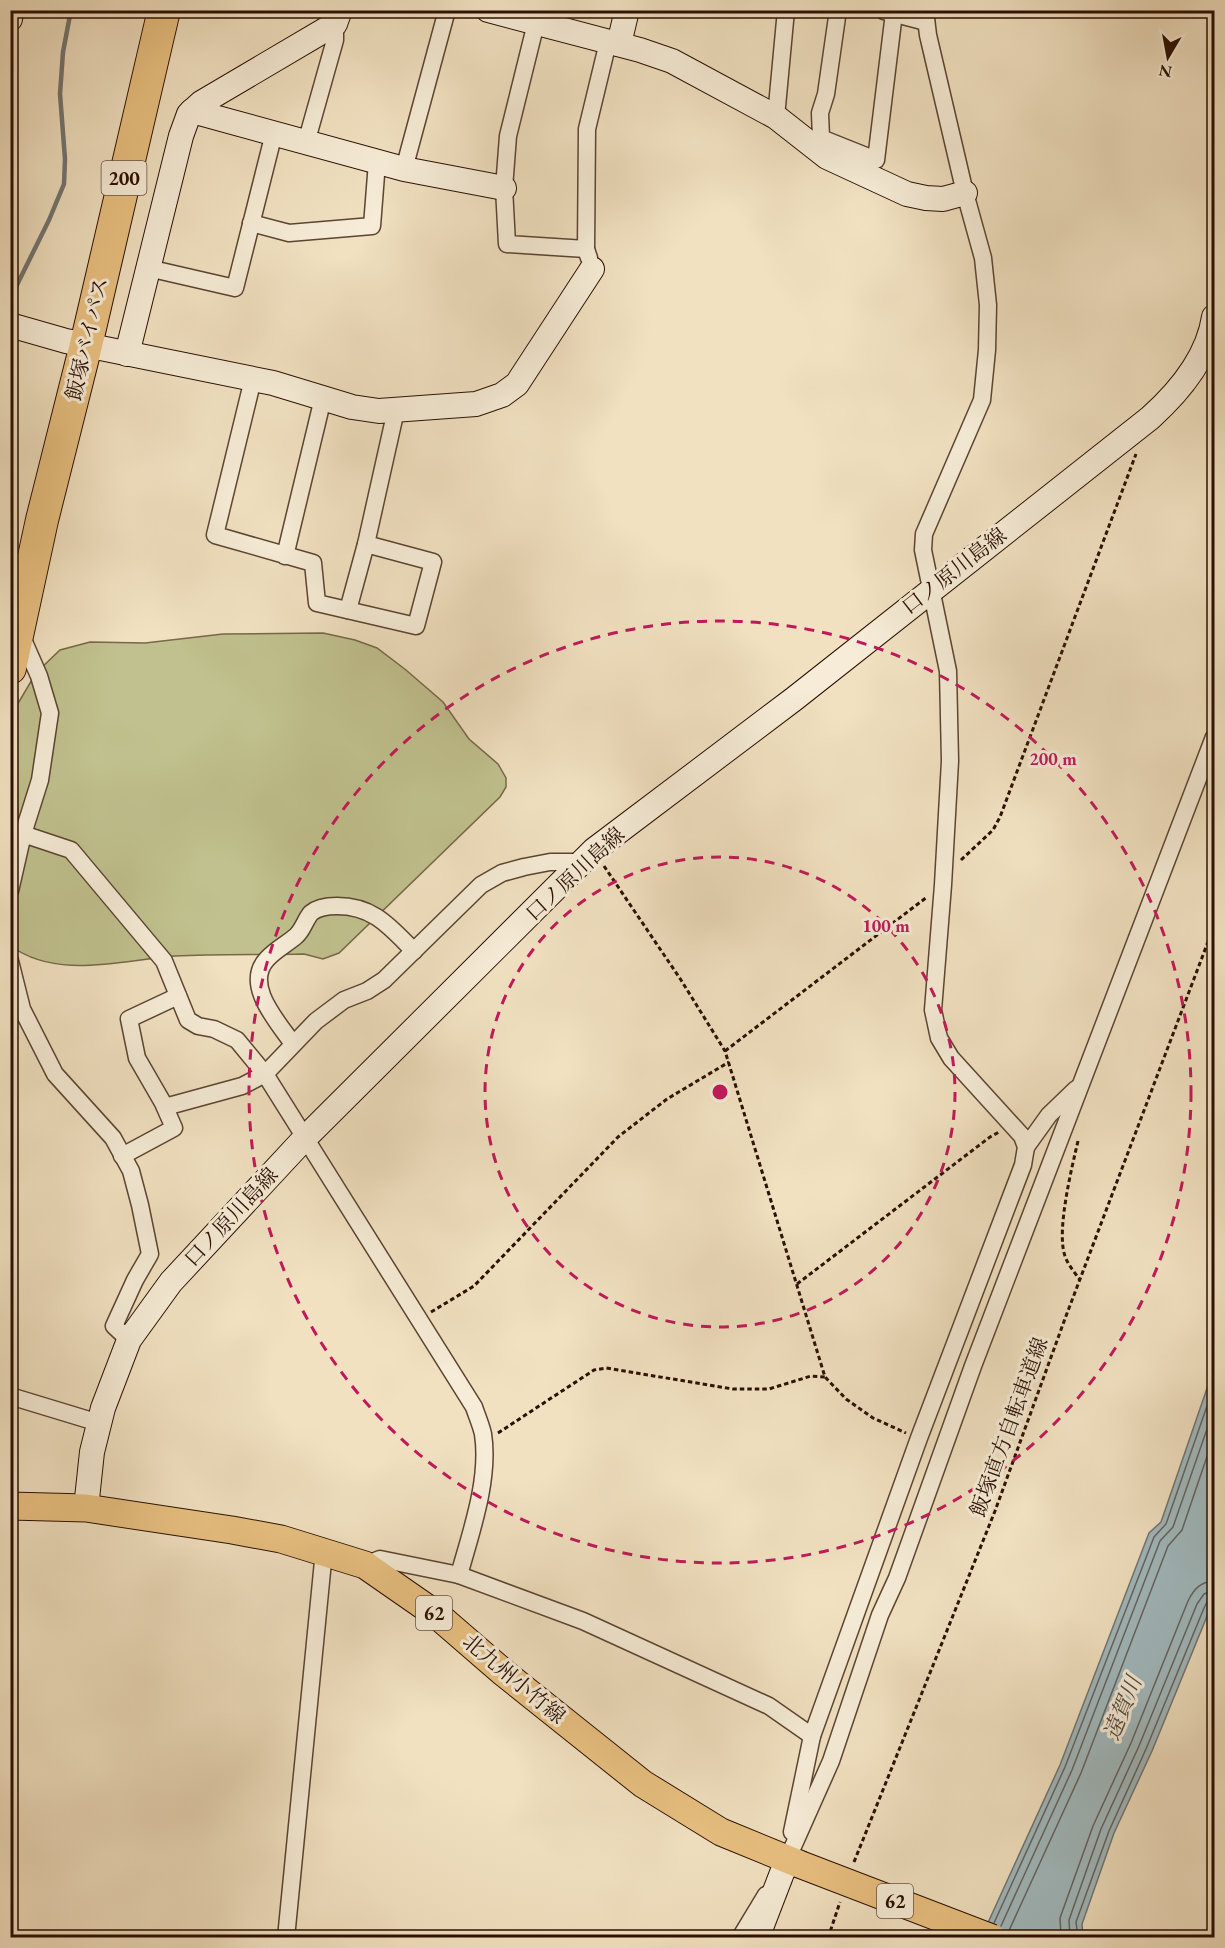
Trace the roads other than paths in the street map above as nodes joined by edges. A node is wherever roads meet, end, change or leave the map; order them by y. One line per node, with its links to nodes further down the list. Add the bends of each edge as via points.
1 (11, 10): 13 (street)
2 (143, 10): 29 (highway, 200)
3 (164, 10): 29 (highway, 飯塚バイパス / 200)
4 (447, 10): 20 (street)
5 (488, 10): 12 (street)
6 (627, 10): 14 (street)
7 (786, 10): 16 (street)
8 (837, 10): 21 (street, via 820,113 821,138)
9 (889, 12): 10 (street); 21 (street)
10 (925, 16): 23 (street)
11 (338, 17): 15 (street); 18 (street)
12 (538, 17): 14 (street); 22 (street, via 508,136)
13 (10, 19)
14 (613, 43): 16 (street, via 672,61); 25 (street, via 587,129)
15 (192, 111): 17 (street); 26 (street, via 184,124)
16 (776, 117): 21 (street, via 827,157)
17 (274, 133): 18 (street); 24 (street)
18 (306, 143): 19 (street)
19 (377, 162): 20 (street); 24 (street, via 372,226 289,233)
20 (404, 169): 22 (street)
21 (874, 169): 23 (street, via 907,194 943,199)
22 (504, 188): 25 (street, via 507,244)
23 (965, 193): 37 (street, via 983,258 987,351 982,400 924,534)
24 (251, 223): 26 (street, via 235,288)
25 (589, 259): 33 (street, via 510,390 476,404)
26 (148, 268): 30 (street)
27 (1215, 317): 37 (street, 口ノ原川島線, via 1192,370 1164,405)
28 (10, 325): 29 (street)
29 (76, 343): 30 (street); 36 (highway, 200); 39 (highway, 飯塚バイパス / 200)
30 (127, 354): 31 (street)
31 (253, 379): 32 (street); 35 (street, via 215,535)
32 (324, 398): 33 (street, via 352,407); 35 (street)
33 (396, 410): 34 (street)
34 (366, 544): 38 (street); 38 (street, via 434,562 417,626)
35 (285, 555): 38 (street, via 313,563 317,603)
36 (10, 575)
37 (930, 591): 43 (street, 口ノ原川島線); 53 (street, via 948,671 950,760 933,1010 939,1038 951,1058 1013,1125)
38 (348, 610)
39 (18, 630): 40 (highway, 飯塚バイパス / 200); 42 (street, via 51,713 40,780)
40 (10, 668)
41 (1215, 737): 50 (street)
42 (22, 834): 44 (street); 47 (street, via 72,850 164,961)
43 (588, 856): 45 (street, via 502,873 481,885); 52 (street, 口ノ原川島線)
44 (10, 891)
45 (414, 951): 48 (street, via 384,980 344,1000); 48 (street, via 372,913 344,906 326,906 311,913 302,931 270,956 260,973 263,997)
46 (10, 961): 54 (street, via 22,1009 55,1074 113,1138)
47 (178, 996): 49 (street, via 188,1020 237,1040); 51 (street, via 129,1019 137,1058)
48 (293, 1044): 49 (street)
49 (265, 1074): 51 (street, via 242,1086); 52 (street)
50 (1081, 1084): 53 (street, via 1049,1115); 64 (street)
51 (165, 1107): 54 (street, via 174,1128)
52 (304, 1139): 55 (street, 口ノ原川島線, via 171,1282); 62 (street, via 474,1407 483,1433 484,1463 476,1514)
53 (1026, 1147): 63 (street, via 1023,1165)
54 (122, 1156): 55 (street, via 131,1171 150,1254 114,1326)
55 (129, 1340): 57 (street, 口ノ原川島線)
56 (10, 1396): 57 (street)
57 (99, 1423): 59 (street, 口ノ原川島線)
58 (10, 1506): 59 (main road, 北九州小竹線 / 62)
59 (86, 1508): 60 (main road, 北九州小竹線 / 62, via 281,1539)
60 (324, 1551): 61 (main road, 北九州小竹線 / 62); 65 (street)
61 (365, 1565): 62 (street, via 380,1558); 64 (main road, 北九州小竹線 / 62, via 437,1615 643,1784 720,1832)
62 (459, 1575): 63 (street, via 583,1621 681,1664 769,1706)
63 (812, 1736): 64 (street)
64 (789, 1866): 66 (street, via 761,1901); 67 (street); 68 (main road, 北九州小竹線 / 62, bridge)
65 (286, 1938)
66 (740, 1938)
67 (758, 1938)
68 (992, 1938)

